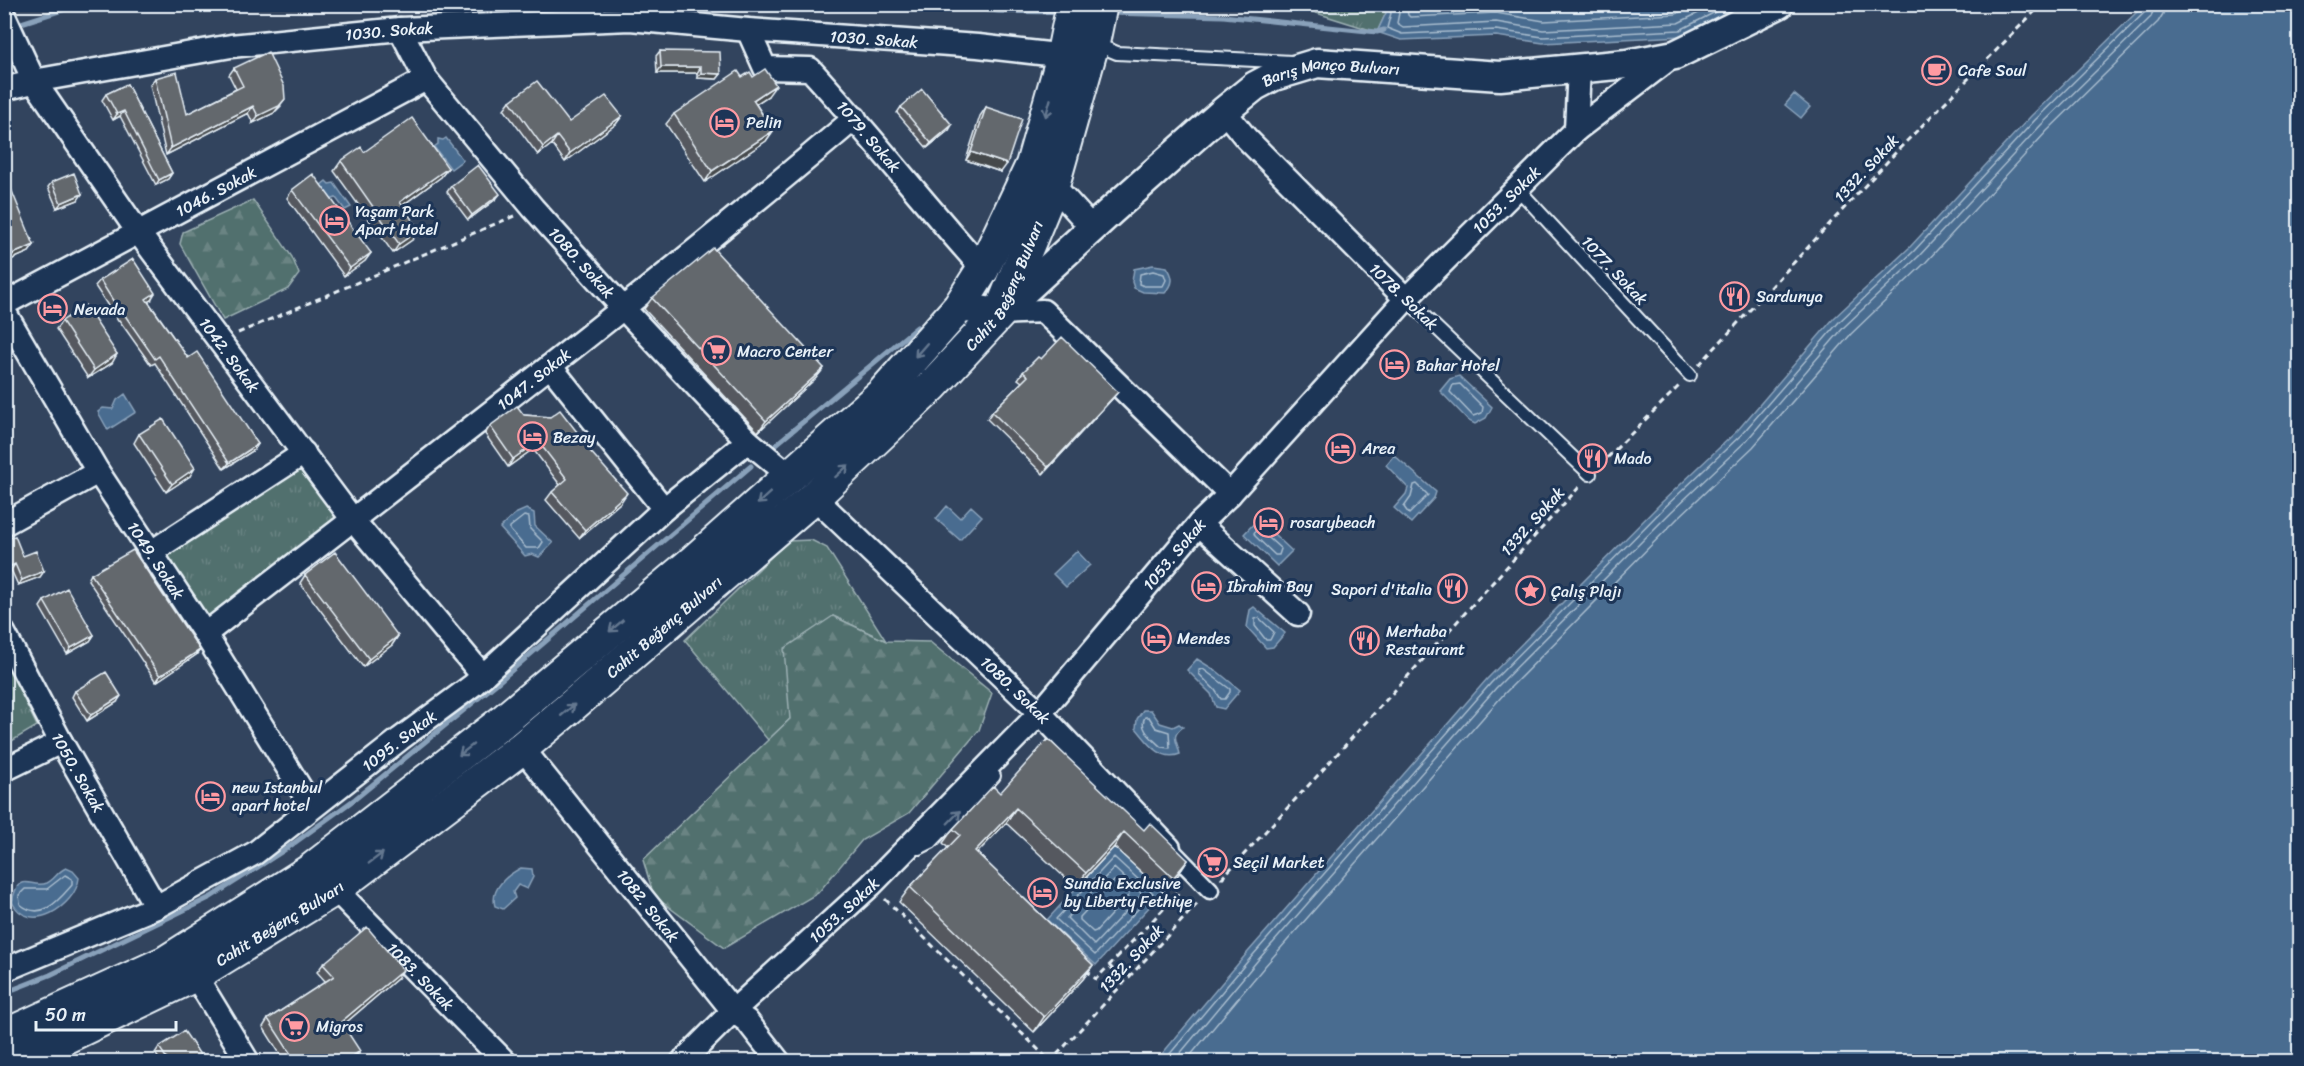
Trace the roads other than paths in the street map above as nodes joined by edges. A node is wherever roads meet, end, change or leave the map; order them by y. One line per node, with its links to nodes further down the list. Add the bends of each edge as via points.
1 (1779, 4): 6 (street, Barış Manço Bulvarı)
2 (4, 16): 11 (street, 1042. Sokak)
3 (1086, 23): 7 (main road, Cahit Beğenç Bulvarı); 8 (lane, via 1117,53); 16 (main road, Cahit Beğenç Bulvarı)
4 (400, 29): 5 (street, 1030. Sokak, via 630,19); 10 (street, 1080. Sokak); 11 (street, 1030. Sokak, via 231,46)
5 (748, 30): 7 (street, 1030. Sokak, via 978,46 1048,54); 14 (street, 1079. Sokak, via 765,68 810,69)
6 (1675, 55): 9 (street, Barış Manço Bulvarı); 15 (street, 1053. Sokak)
7 (1061, 63): 20 (main road, Cahit Beğenç Bulvarı, one-way to 20, via 1032,165)
8 (1317, 63): 9 (street, Barış Manço Bulvarı, via 1500,76); 13 (street, Barış Manço Bulvarı, via 1274,76)
9 (1579, 69): 15 (street)
10 (426, 79): 19 (street, 1046. Sokak); 24 (street, 1080. Sokak, via 533,208)
11 (34, 81): 12 (street, 1030. Sokak); 19 (street, 1042. Sokak)
12 (4, 89)
13 (1224, 111): 18 (street, Barış Manço Bulvarı); 21 (street, 1078. Sokak)
14 (855, 118): 20 (street, 1079. Sokak); 24 (street, 1047. Sokak)
15 (1576, 130): 17 (street, 1053. Sokak)
16 (1053, 185): 18 (street); 26 (main road, Cahit Beğenç Bulvarı)
17 (1517, 188): 21 (street, 1053. Sokak); 28 (lane, 1077. Sokak)
18 (1093, 229): 26 (street, Barış Manço Bulvarı)
19 (138, 232): 22 (street, 1046. Sokak); 30 (street, 1042. Sokak)
20 (983, 269): 23 (main road, Cahit Beğenç Bulvarı)
21 (1406, 299): 32 (lane, 1078. Sokak); 34 (street, 1053. Sokak)
22 (4, 304)
23 (960, 307): 26 (street); 33 (main road, Cahit Beğenç Bulvarı, one-way to 33, via 882,394)
24 (623, 308): 27 (street, 1047. Sokak); 29 (street, 1080. Sokak)
25 (4, 311): 31 (street, 1049. Sokak)
26 (1000, 313): 34 (street, via 1043,311); 35 (main road, Cahit Beğenç Bulvarı, one-way to 26, via 932,386)
27 (550, 366): 36 (street); 37 (street, 1047. Sokak)
28 (1689, 375)
29 (748, 441): 33 (street, 1080. Sokak); 36 (street, 1095. Sokak)
30 (304, 453): 37 (street, 1042. Sokak); 40 (street)
31 (98, 472): 38 (street); 40 (street, 1049. Sokak)
32 (1590, 474)
33 (789, 475): 57 (main road, Cahit Beğenç Bulvarı, one-way to 57, via 502,723 312,870 166,962)
34 (1230, 494): 39 (street, 1053. Sokak)
35 (814, 497): 45 (street, 1080. Sokak); 47 (main road, Cahit Beğenç Bulvarı, one-way to 35)
36 (664, 510): 44 (street, 1095. Sokak)
37 (353, 520): 43 (street, 1047. Sokak); 44 (street, 1042. Sokak)
38 (4, 524)
39 (1199, 524): 41 (street); 45 (street, 1053. Sokak)
40 (150, 553): 43 (street, 1049. Sokak)
41 (1298, 614)
42 (4, 633): 46 (street, 1050. Sokak)
43 (205, 634): 49 (street, 1049. Sokak)
44 (483, 676): 49 (street, 1095. Sokak)
45 (1040, 712): 50 (street, 1080. Sokak); 56 (street, 1053. Sokak, via 870,885)
46 (61, 742): 48 (street); 53 (street, 1050. Sokak)
47 (523, 747): 51 (main road, Cahit Beğenç Bulvarı, one-way to 47); 56 (street, 1082. Sokak)
48 (4, 770)
49 (312, 807): 53 (street, 1095. Sokak, via 255,853)
50 (1170, 848): 52 (street, 1080. Sokak)
51 (335, 889): 55 (main road, Cahit Beğenç Bulvarı); 60 (street, 1083. Sokak)
52 (1210, 890)
53 (156, 907): 54 (street, 1095. Sokak)
54 (4, 970)
55 (195, 975): 58 (main road, Cahit Beğenç Bulvarı); 59 (street)
56 (733, 1011): 61 (street, 1053. Sokak); 62 (street, 1082. Sokak, via 747,1021)
57 (4, 1036)
58 (31, 1058)
59 (248, 1062)
60 (505, 1062)
61 (682, 1062)
62 (779, 1062)

